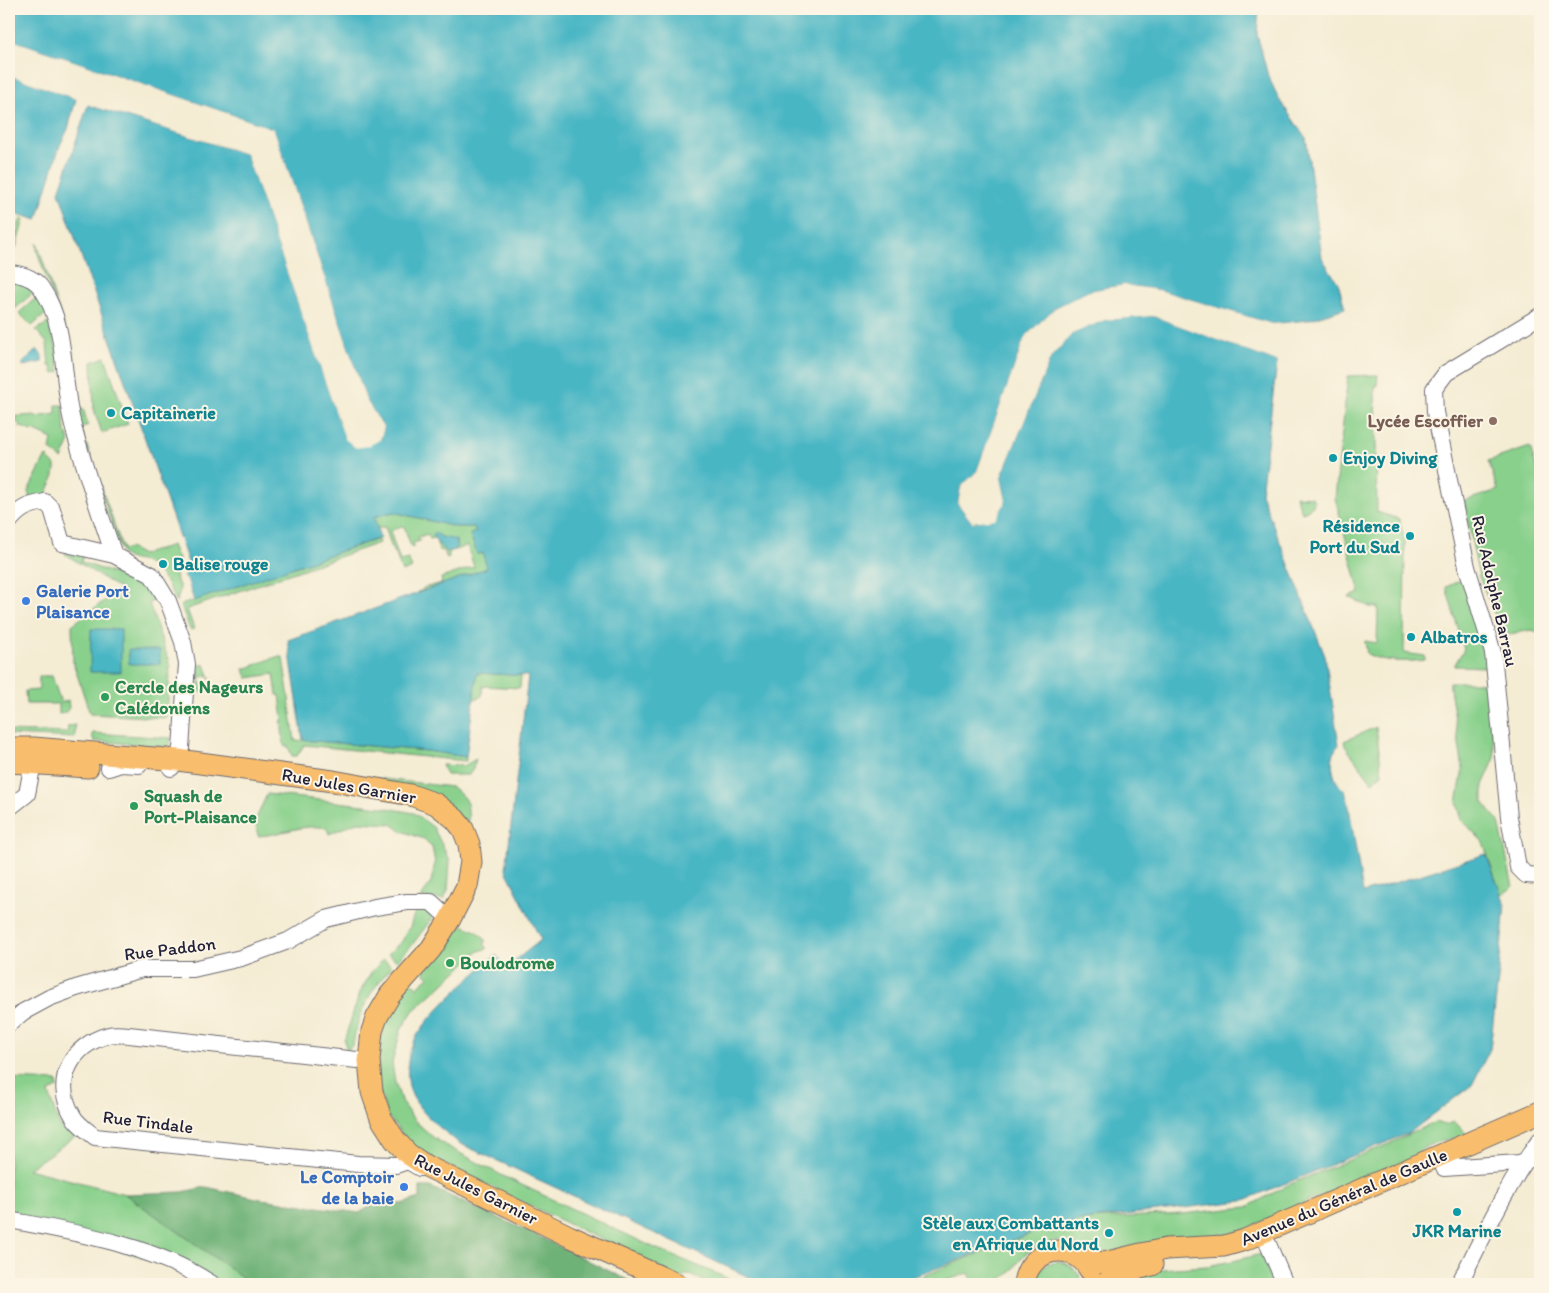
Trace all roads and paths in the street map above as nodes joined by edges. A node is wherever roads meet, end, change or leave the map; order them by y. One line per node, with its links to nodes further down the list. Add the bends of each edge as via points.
1 (9, 273): 4 (street, via 30,278 38,284 51,306 61,341 71,419)
2 (1540, 316): 13 (street, Rue Adolphe Barrau, via 1446,373 1434,389 1467,568 1493,654 1509,817 1518,868 1526,875)
3 (9, 522): 4 (street, via 29,504 45,502 52,509 62,543)
4 (114, 555): 7 (street, via 152,576 168,601 184,642 184,706)
5 (9, 748): 9 (main road, Rue Jules Garnier, via 34,748)
6 (9, 753): 10 (street, via 25,753 31,756)
7 (178, 760): 9 (main road, Rue Jules Garnier); 11 (street, via 183,768 225,775); 14 (main road, Rue Jules Garnier, via 333,781 411,795 436,804 463,829 471,862 467,886)
8 (9, 762): 10 (main road, Rue Jules Garnier)
9 (115, 762): 10 (main road, Rue Jules Garnier); 11 (main road, Rue Jules Garnier)
10 (33, 763): 12 (street, via 27,794)
11 (231, 780): 14 (main road, Rue Jules Garnier, via 414,806 434,814 452,838 463,870)
12 (9, 808)
13 (1540, 876)
14 (446, 915): 15 (street, Rue Paddon, via 431,902 407,902 358,911 326,920 288,941 241,958 193,969 142,969 76,988 32,1008); 16 (main road, Rue Jules Garnier, via 428,952 390,995); 17 (main road, Rue Jules Garnier, via 372,1004 360,1031)
15 (9, 1024)
16 (372, 1031): 17 (street, via 364,1040 361,1058); 18 (main road, Rue Jules Garnier, via 369,1060)
17 (357, 1060): 18 (street, via 362,1063 365,1087); 24 (main road, Rue Jules Garnier, via 360,1089 371,1119); 24 (street, Rue Tindale, via 111,1034 84,1047 72,1059 65,1072 64,1088 66,1103 74,1118 95,1137 358,1164 396,1165)
18 (372, 1092): 21 (main road, Rue Jules Garnier)
19 (1540, 1112): 29 (main road, Avenue du Général de Gaulle, via 1245,1240 1224,1246 1149,1252 1104,1263)
20 (1540, 1126): 25 (main road, Avenue du Général de Gaulle)
21 (388, 1129): 24 (street, via 389,1141 402,1156); 26 (main road, Rue Jules Garnier, via 408,1154)
22 (1540, 1140): 23 (street)
23 (1533, 1159): 25 (street, via 1519,1163); 38 (street, via 1483,1237)
24 (400, 1162): 26 (street, via 408,1161 432,1175); 32 (main road, Rue Jules Garnier, via 418,1175)
25 (1444, 1168): 28 (main road, Avenue du Général de Gaulle)
26 (441, 1174): 33 (main road, Rue Jules Garnier)
27 (9, 1220): 31 (street, via 135,1248)
28 (1268, 1244): 36 (main road, Avenue du Général de Gaulle, via 1222,1257 1148,1265); 37 (street)
29 (1081, 1258): 30 (main road, Avenue du Général de Gaulle, via 1072,1253 1052,1251 1035,1260); 35 (main road, via 1089,1267)
30 (1026, 1276): 34 (main road)
31 (212, 1284)
32 (652, 1284)
33 (678, 1284)
34 (1010, 1284)
35 (1094, 1284)
36 (1104, 1284)
37 (1285, 1284)
38 (1460, 1284)

